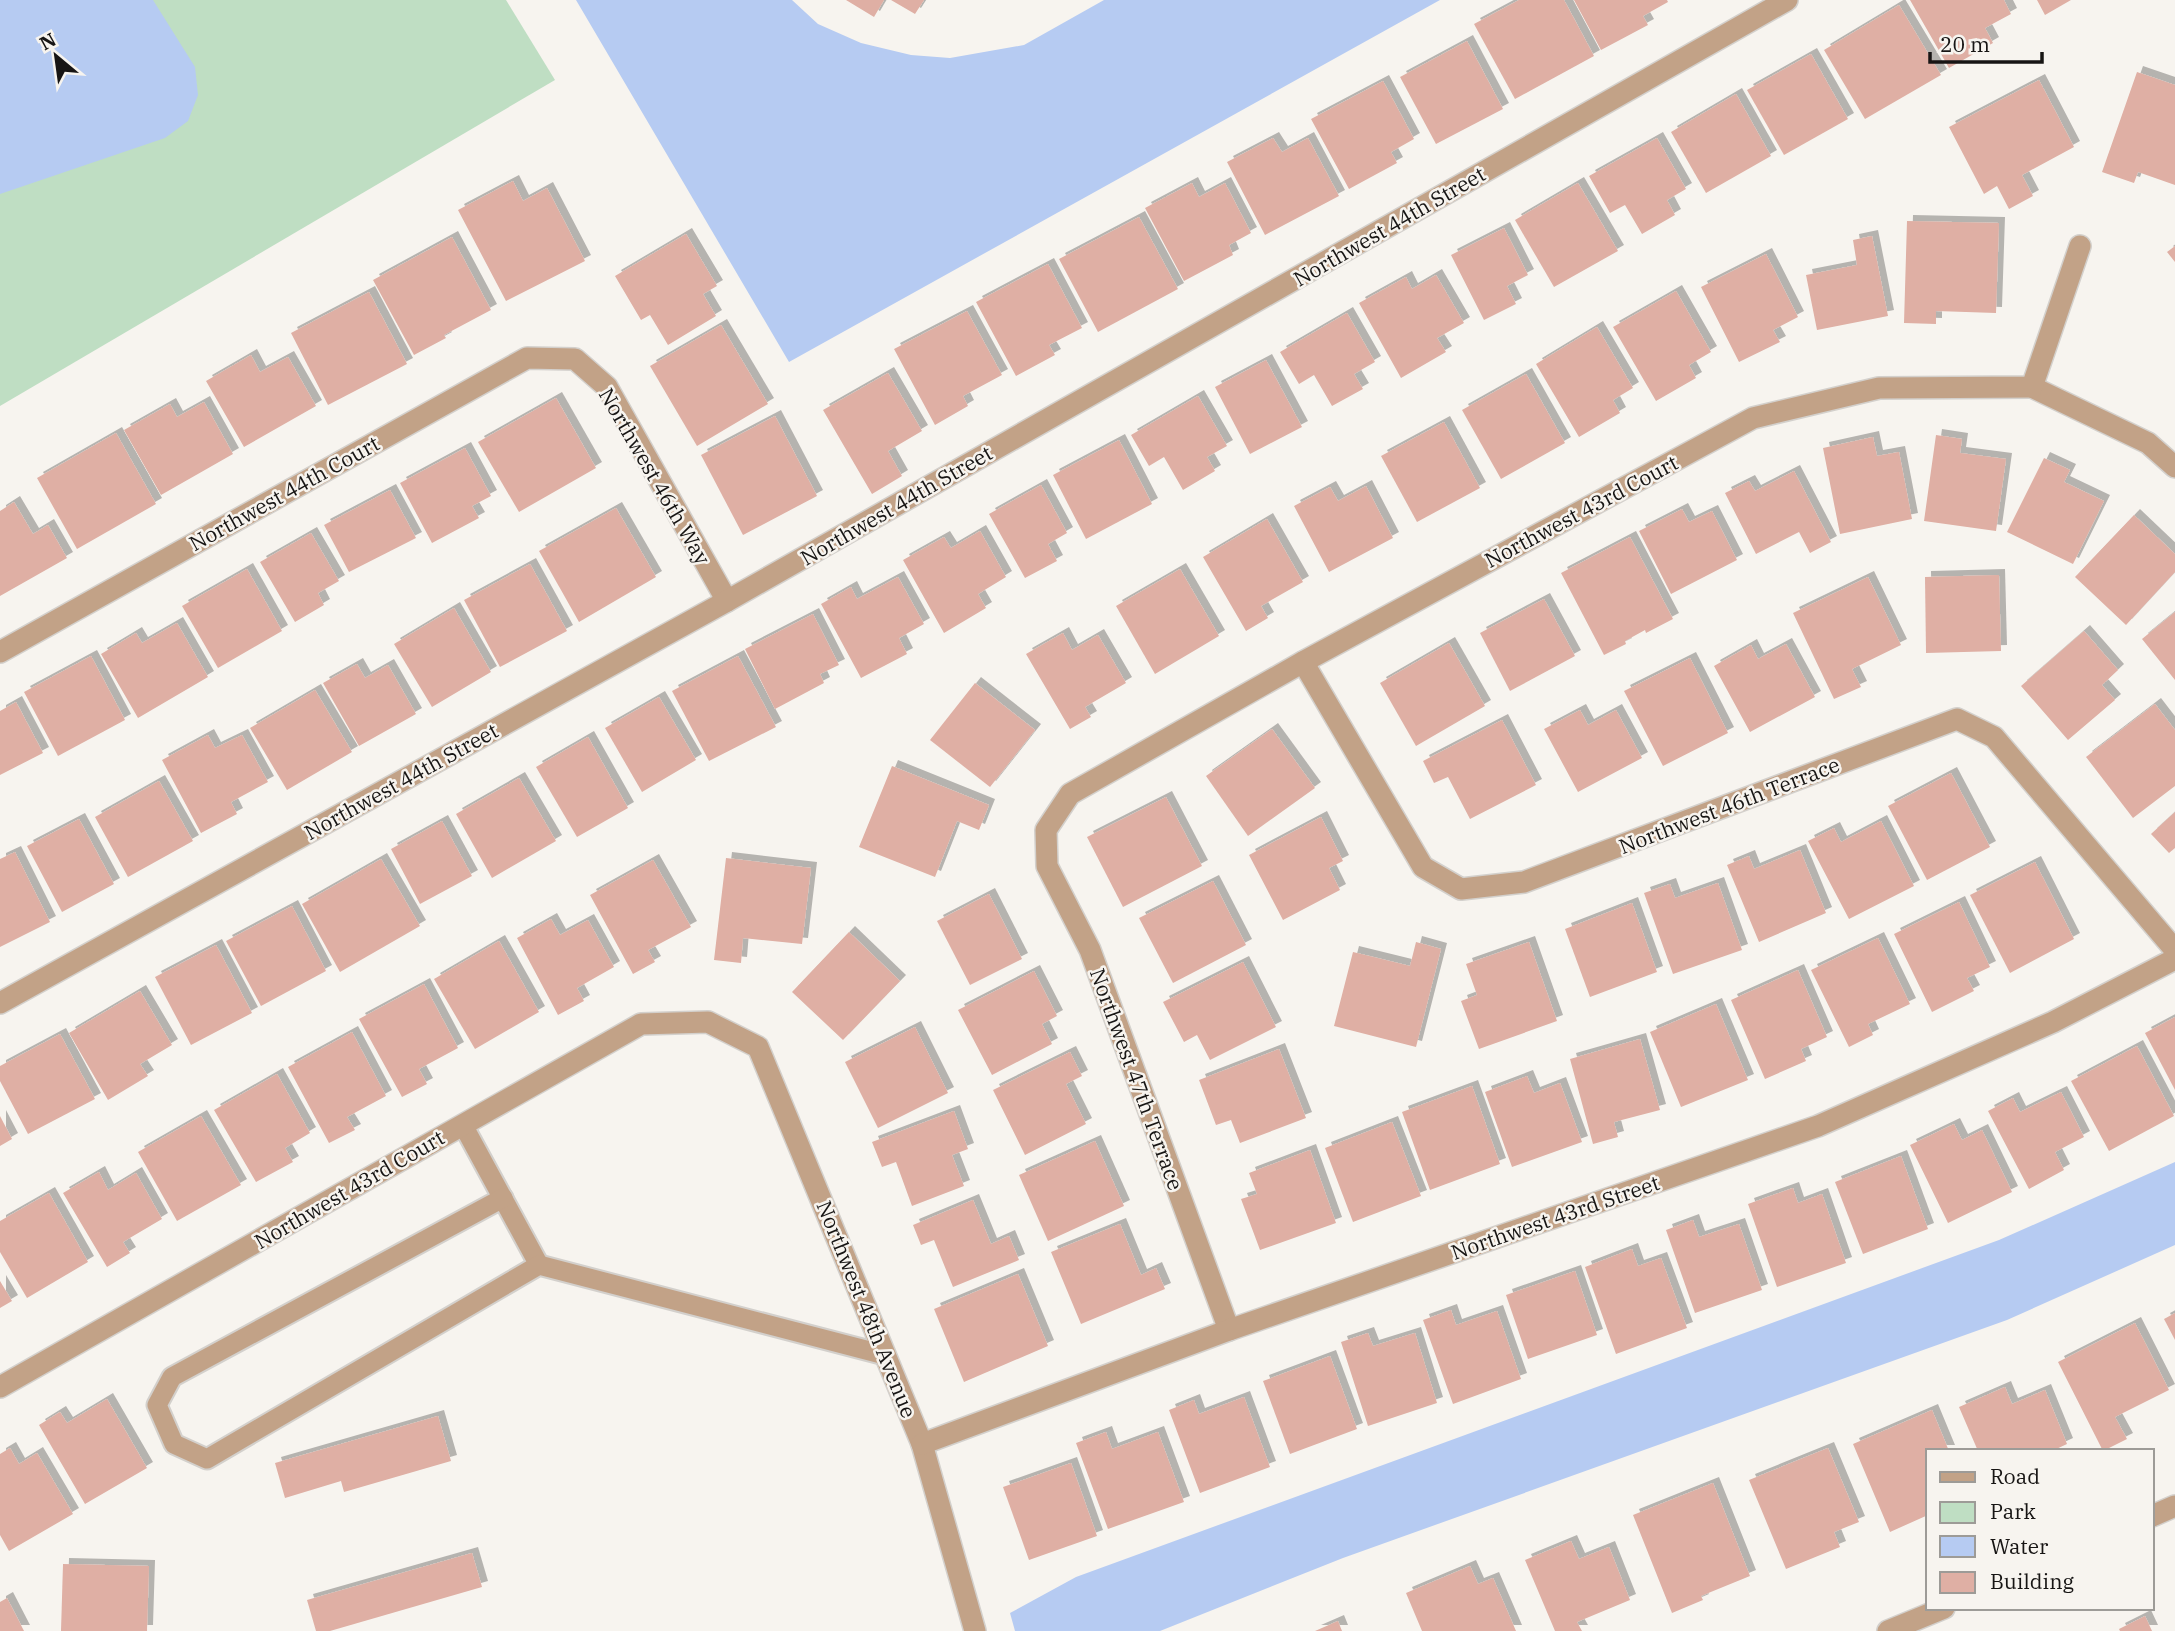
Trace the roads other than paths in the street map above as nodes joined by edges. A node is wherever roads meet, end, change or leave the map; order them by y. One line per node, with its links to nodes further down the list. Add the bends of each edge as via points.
1 (1787, 0): 6 (street, Northwest 44th Street)
2 (2080, 246): 4 (street)
3 (575, 359): 6 (street, Northwest 46th Way, via 607,387); 7 (street, Northwest 44th Court, via 527,358)
4 (2032, 387): 5 (street, via 2148,443); 8 (street, Northwest 43rd Court, via 1879,388 1754,418)
5 (2175, 467)
6 (727, 601): 12 (street, Northwest 44th Street)
7 (0, 652)
8 (1303, 662): 9 (street, Northwest 43rd Court, via 1070,794); 10 (street, Northwest 46th Terrace, via 1423,867 1461,889 1524,882 1957,719 1994,737)
9 (1046, 830): 17 (street, Northwest 47th Terrace, via 1047,866 1090,950)
10 (2175, 950)
11 (2175, 959): 17 (street, Northwest 43rd Street, via 2053,1022 1818,1126)
12 (0, 1003)
13 (708, 1022): 14 (street, Northwest 43rd Court, via 641,1024); 18 (street, Northwest 48th Avenue, via 758,1047)
14 (463, 1125): 15 (lane); 19 (street, Northwest 43rd Court)
15 (503, 1198): 16 (lane); 16 (lane, via 172,1377 157,1405 174,1444 207,1459)
16 (539, 1265): 18 (lane)
17 (1229, 1330): 20 (street, Northwest 43rd Street)
18 (886, 1355): 20 (street, Northwest 48th Avenue)
19 (0, 1387)
20 (922, 1444): 25 (street, Northwest 48th Avenue)
21 (2175, 1506): 22 (street)
22 (2154, 1515)
23 (1941, 1610): 24 (street)
24 (1913, 1627): 26 (street)
25 (975, 1631)
26 (1888, 1631)

